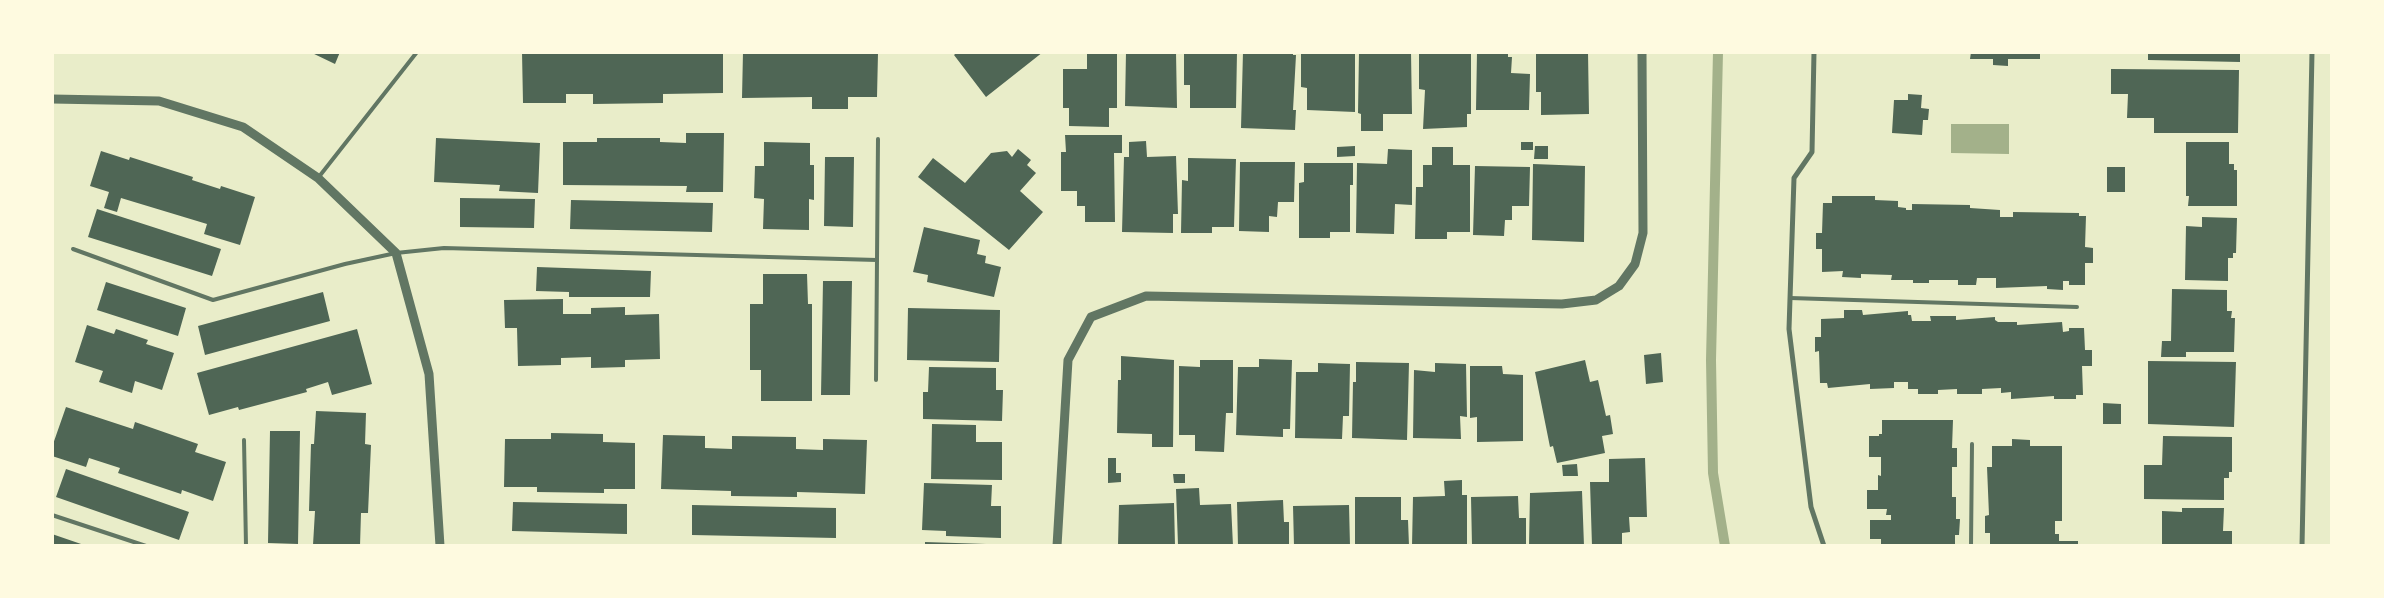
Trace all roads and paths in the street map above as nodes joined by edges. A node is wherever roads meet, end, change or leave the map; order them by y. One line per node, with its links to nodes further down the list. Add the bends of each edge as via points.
1 (417, 52): 7 (lane)
2 (1642, 52): 20 (street, via 1643,233 1635,264 1619,286 1596,300 1562,304 1146,296 1091,317 1068,360)
3 (1814, 52): 11 (street, via 1812,152 1794,178)
4 (2312, 52): 23 (street)
5 (52, 99): 7 (street, via 159,101 243,128)
6 (878, 139): 10 (lane)
7 (318, 178): 9 (street)
8 (73, 249): 9 (lane, via 213,300)
9 (396, 253): 10 (lane, via 444,248); 19 (street, via 429,374)
10 (877, 260): 13 (lane)
11 (1790, 298): 12 (lane); 21 (street, via 1789,329 1811,506)
12 (2077, 307)
13 (876, 380)
14 (244, 440): 18 (lane)
15 (1972, 444): 22 (lane)
16 (52, 514): 17 (lane)
17 (146, 546)
18 (246, 546)
19 (440, 546)
20 (1057, 546)
21 (1824, 546)
22 (1971, 546)
23 (2302, 546)

